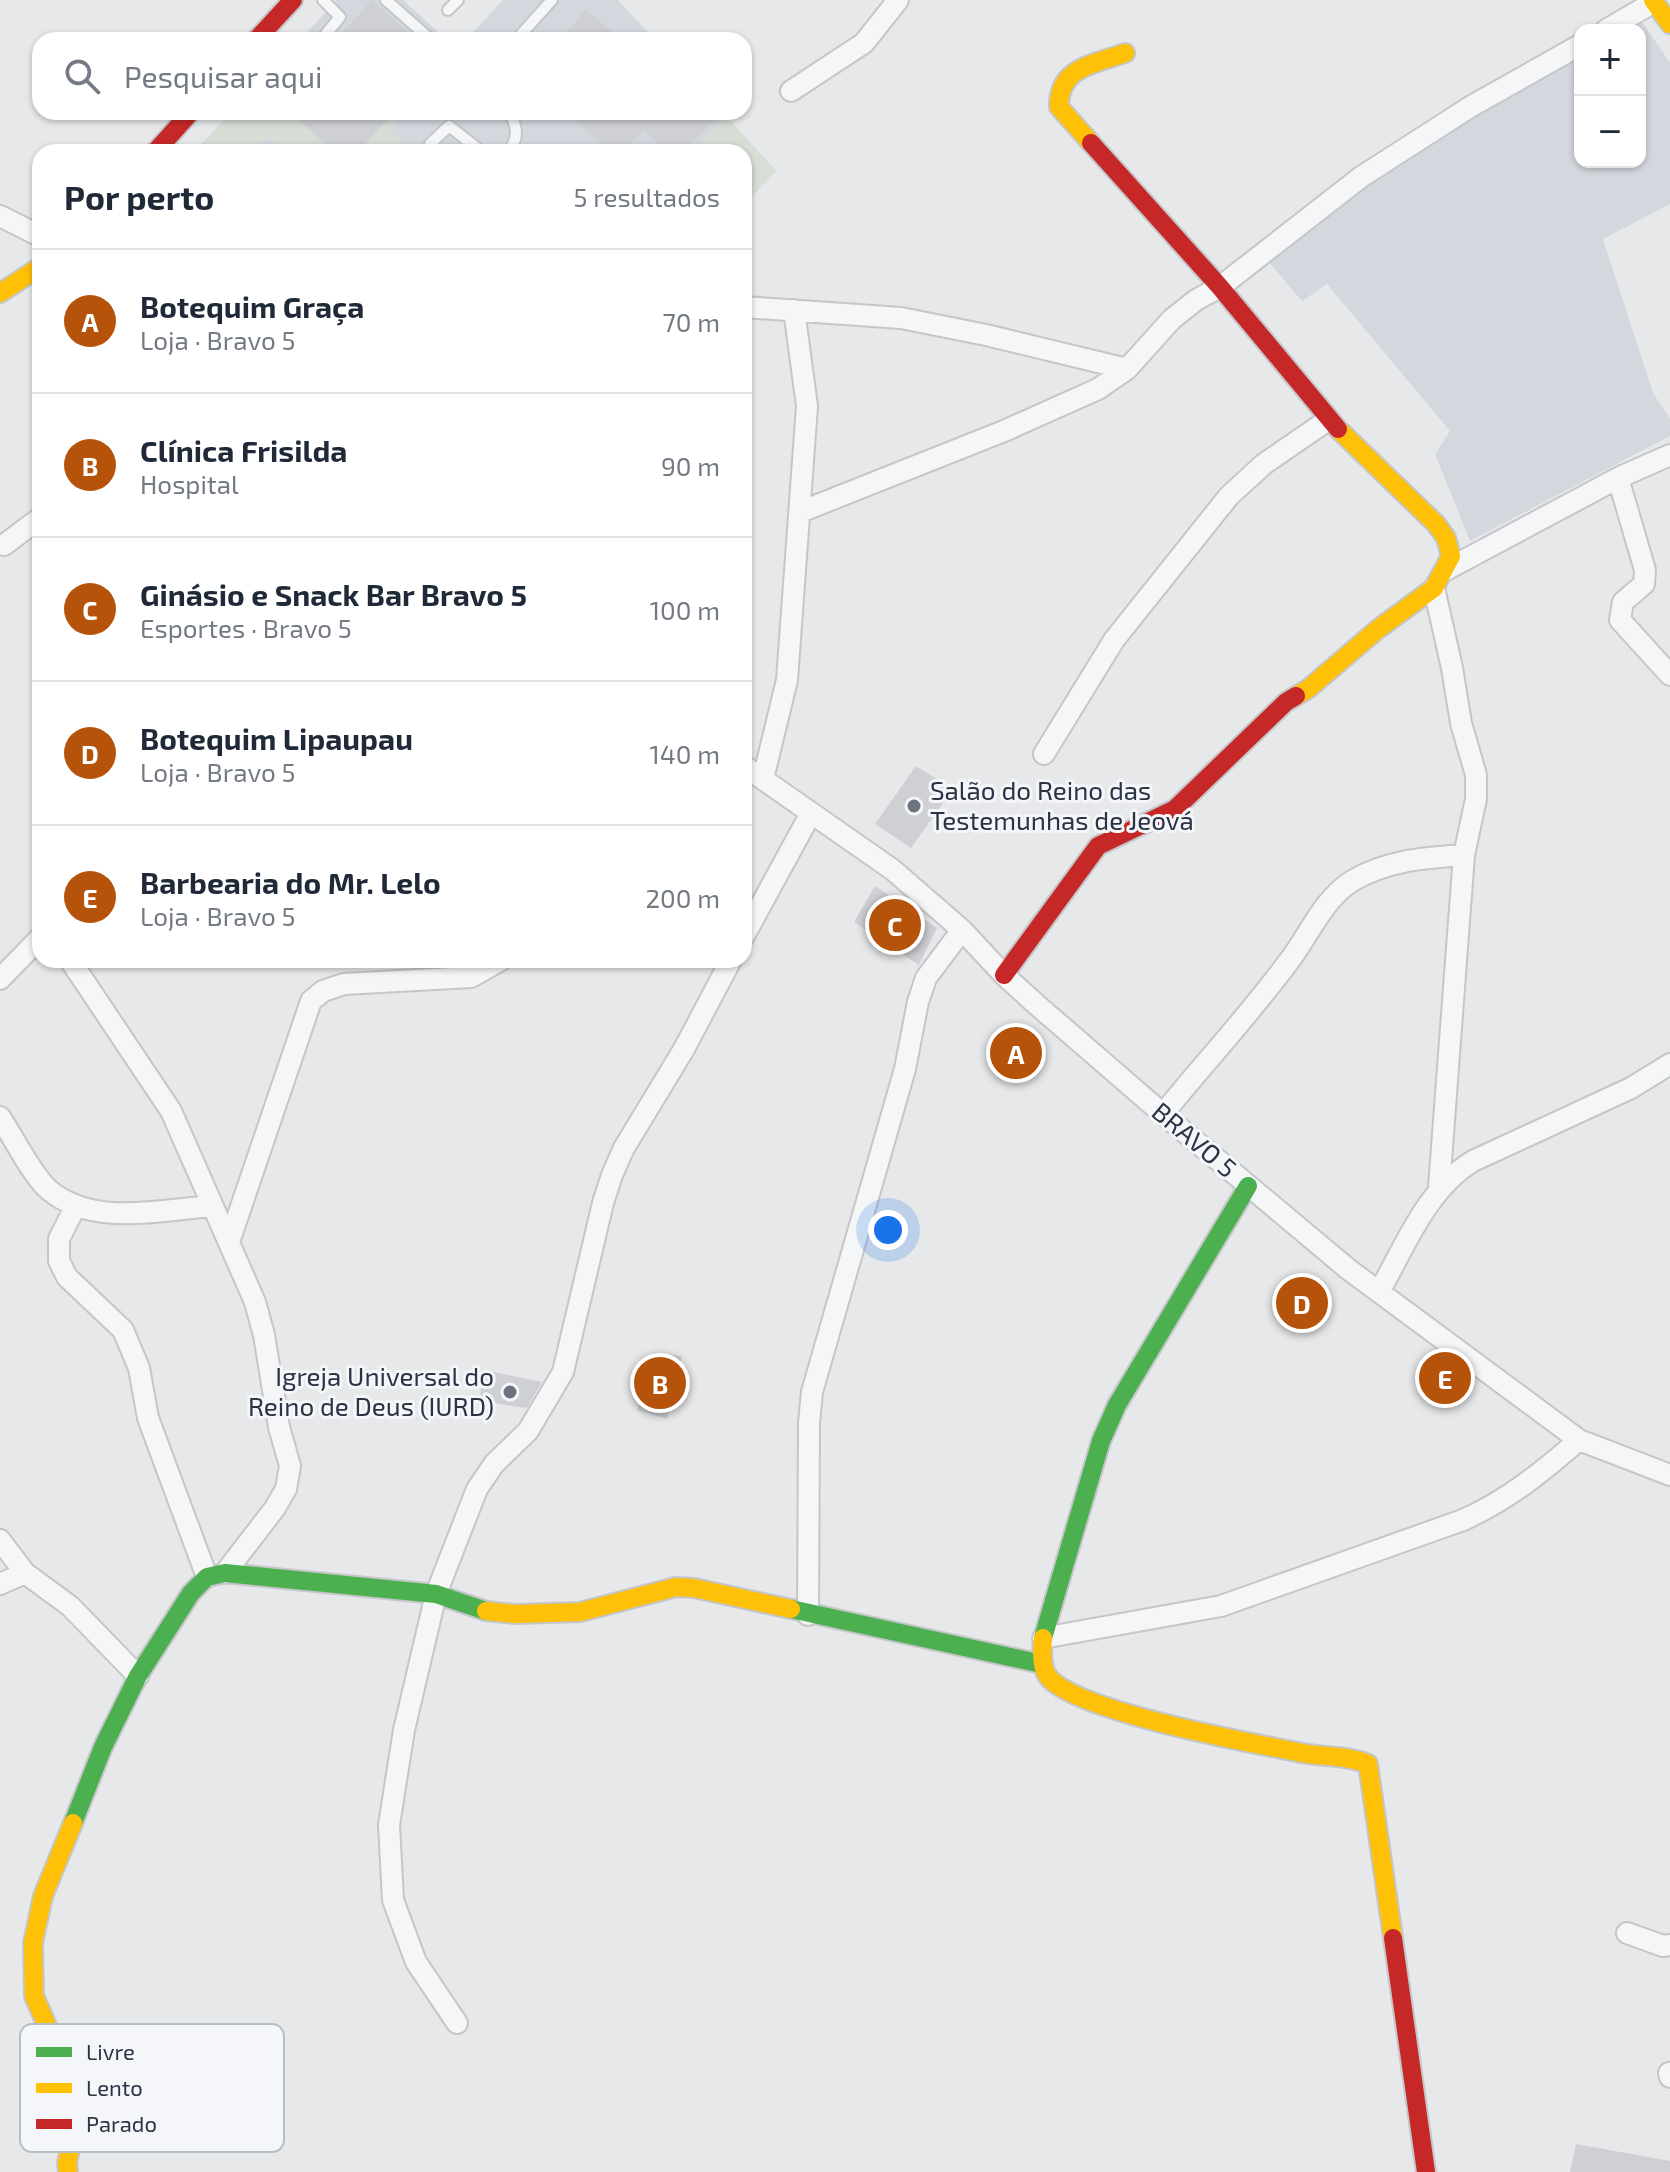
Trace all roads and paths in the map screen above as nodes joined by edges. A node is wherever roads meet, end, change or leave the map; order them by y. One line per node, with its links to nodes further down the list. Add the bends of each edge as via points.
1 (293, 0): 11 (street)
2 (323, 0): 12 (lane, via 340,17)
3 (386, 0): 13 (lane)
4 (458, 0): 8 (lane)
5 (552, 0): 14 (lane)
6 (898, 0): 17 (street, via 864,43)
7 (1654, 1): 9 (street); 10 (street)
8 (448, 10)
9 (1616, 24)
10 (1670, 24)
11 (269, 32)
12 (328, 32)
13 (422, 32)
14 (523, 32)
15 (1574, 48): 27 (street, via 1361,177)
16 (1125, 53): 27 (street, via 1067,76 1059,86 1059,107)
17 (791, 91)
18 (184, 120): 20 (street)
19 (514, 120): 23 (lane)
20 (162, 144)
21 (430, 144): 22 (lane, via 449,126)
22 (472, 144)
23 (515, 144)
24 (0, 216): 25 (street)
25 (32, 232)
26 (32, 272): 28 (street)
27 (1220, 287): 31 (street, via 1172,319); 32 (street)
28 (0, 293)
29 (752, 307): 30 (street)
30 (794, 310): 31 (street, via 901,318); 35 (street, via 807,406)
31 (1127, 369): 35 (street, via 1098,389 1004,431)
32 (1328, 420): 38 (street, via 1446,538 1451,556); 40 (street, via 1264,464 1229,496 1114,640)
33 (1670, 455): 34 (street)
34 (1618, 478): 38 (street); 39 (street, via 1645,570 1644,584 1623,602 1620,620)
35 (800, 512): 42 (street, via 787,680)
36 (32, 524): 37 (street)
37 (4, 545)
38 (1439, 579): 44 (street, via 1461,723 1476,775); 51 (street, via 1286,702 1175,809 1098,846)
39 (1670, 675)
40 (1044, 754)
41 (752, 771): 42 (street, BRAVO 5)
42 (763, 779): 43 (street, BRAVO 5)
43 (811, 813): 45 (street); 46 (street, BRAVO 5, via 893,870)
44 (1464, 855): 54 (street, via 1412,859 1351,882 1328,902 1291,958); 57 (street)
45 (752, 921)
46 (962, 930): 51 (street, BRAVO 5); 69 (street, via 926,978 918,1002 905,1069 812,1392)
47 (32, 946): 52 (street)
48 (75, 968): 58 (street, via 171,1111)
49 (487, 968): 60 (street, via 471,977 344,984 311,1001)
50 (727, 968): 68 (street, via 612,1175 563,1372 528,1431 477,1489)
51 (1004, 975): 54 (street, BRAVO 5)
52 (0, 979)
53 (1670, 1064): 57 (street, via 1631,1088 1473,1161)
54 (1163, 1114): 56 (street, BRAVO 5)
55 (0, 1117): 59 (street, via 46,1188)
56 (1248, 1186): 61 (street, BRAVO 5); 70 (street, via 1117,1405 1101,1441)
57 (1439, 1187): 61 (street)
58 (212, 1206): 59 (street, via 112,1213); 60 (street)
59 (75, 1207): 66 (street, via 59,1239 59,1261 67,1277 123,1330 139,1368 148,1418)
60 (229, 1242): 66 (street, via 264,1335 290,1466 275,1508)
61 (1379, 1292): 62 (street, BRAVO 5)
62 (1579, 1440): 63 (street, BRAVO 5); 70 (street, via 1526,1485 1463,1520 1221,1606)
63 (1670, 1475)
64 (0, 1540): 65 (street)
65 (25, 1573): 67 (street); 72 (street, via 70,1606)
66 (216, 1575): 68 (street); 72 (street, via 191,1593)
67 (0, 1584)
68 (436, 1594): 69 (street, via 489,1612 515,1614 580,1612 658,1590 685,1588); 75 (street, via 404,1730 389,1825 393,1900 416,1962)
69 (808, 1615): 71 (street)
70 (1043, 1638): 71 (street)
71 (1042, 1664): 79 (street, via 1052,1682 1081,1698 1138,1716 1261,1746 1354,1757 1368,1764)
72 (138, 1676): 76 (street, via 43,1896 33,1943 34,1996)
73 (1627, 1933): 74 (street)
74 (1670, 1945)
75 (457, 2023)
76 (46, 2024)
77 (69, 2152): 78 (street)
78 (68, 2172)
79 (1426, 2172)

